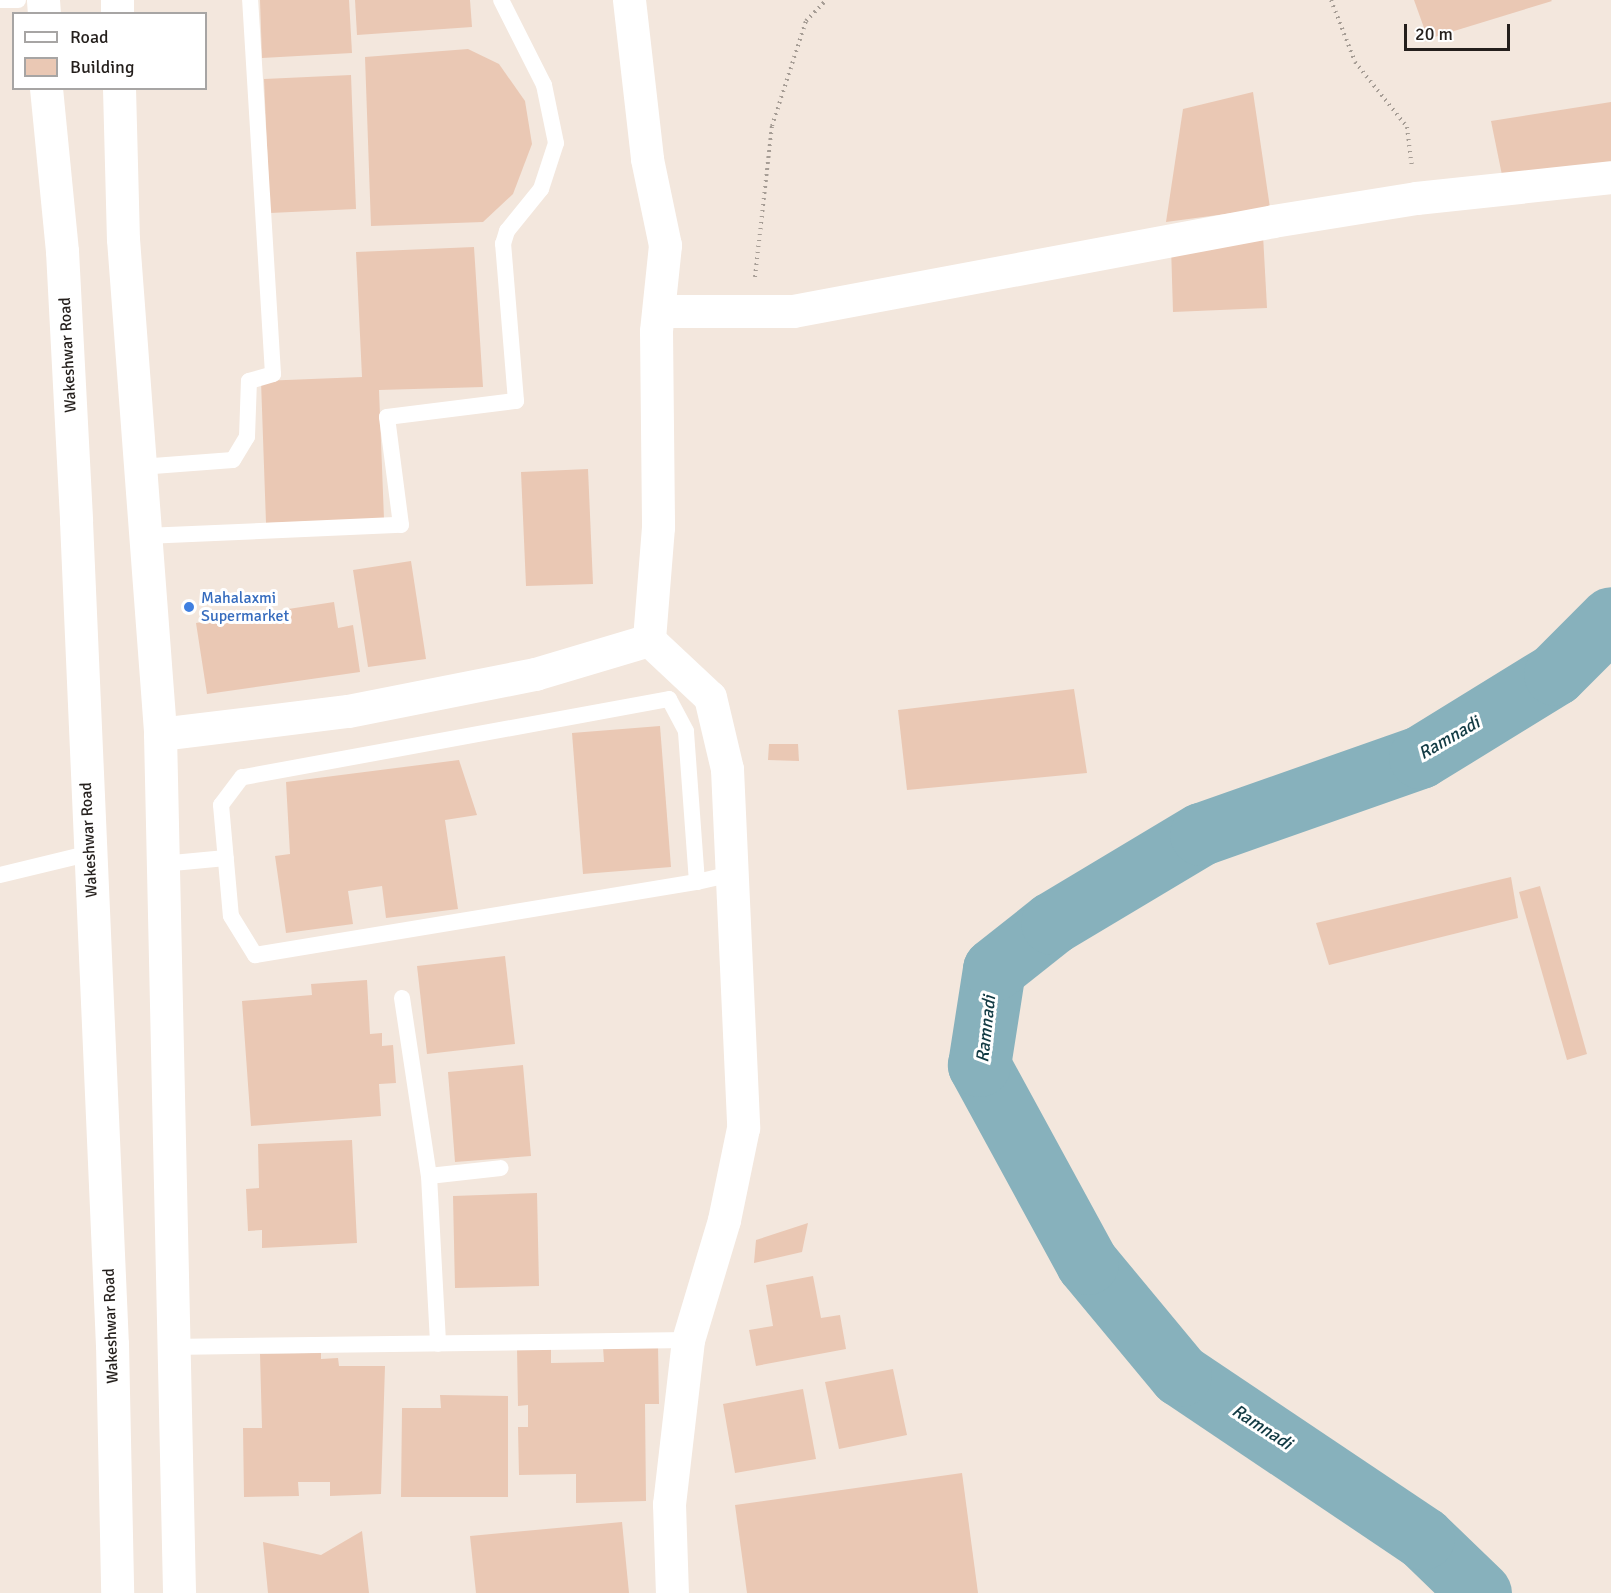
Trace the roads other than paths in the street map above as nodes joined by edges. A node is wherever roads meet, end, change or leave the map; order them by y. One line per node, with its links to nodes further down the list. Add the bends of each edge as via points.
1 (0, 0): 2 (lane)
2 (18, 0)
3 (250, 0): 10 (lane, via 273,374 249,381 248,437 233,460)
4 (501, 0): 11 (lane, via 544,85 556,143 541,189 507,231 503,244 516,401 387,417 401,525)
5 (629, 0): 9 (street, via 647,159 665,245)
6 (46, 90): 14 (street, Wakeshwar Road, via 62,250)
7 (119, 90): 10 (street)
8 (1611, 177): 9 (street, via 1416,198 793,311)
9 (660, 311): 12 (street, via 658,526)
10 (140, 467): 11 (street)
11 (145, 536): 13 (street)
12 (649, 640): 13 (street, via 535,674 371,706); 17 (street, via 710,697 727,769)
13 (160, 734): 16 (street)
14 (91, 853): 18 (lane); 26 (street, Wakeshwar Road)
15 (226, 858): 16 (lane); 19 (lane, via 231,915 255,955); 19 (lane, via 221,805 243,777 669,699 686,731)
16 (162, 864): 25 (street)
17 (732, 874): 19 (lane); 23 (street, via 743,1128 724,1220)
18 (0, 875)
19 (697, 882)
20 (402, 998): 22 (lane)
21 (501, 1168): 22 (lane)
22 (429, 1176): 24 (lane)
23 (688, 1340): 24 (lane); 28 (street, via 669,1504)
24 (438, 1344): 25 (lane)
25 (170, 1347): 27 (street)
26 (117, 1593)
27 (179, 1593)
28 (672, 1593)

